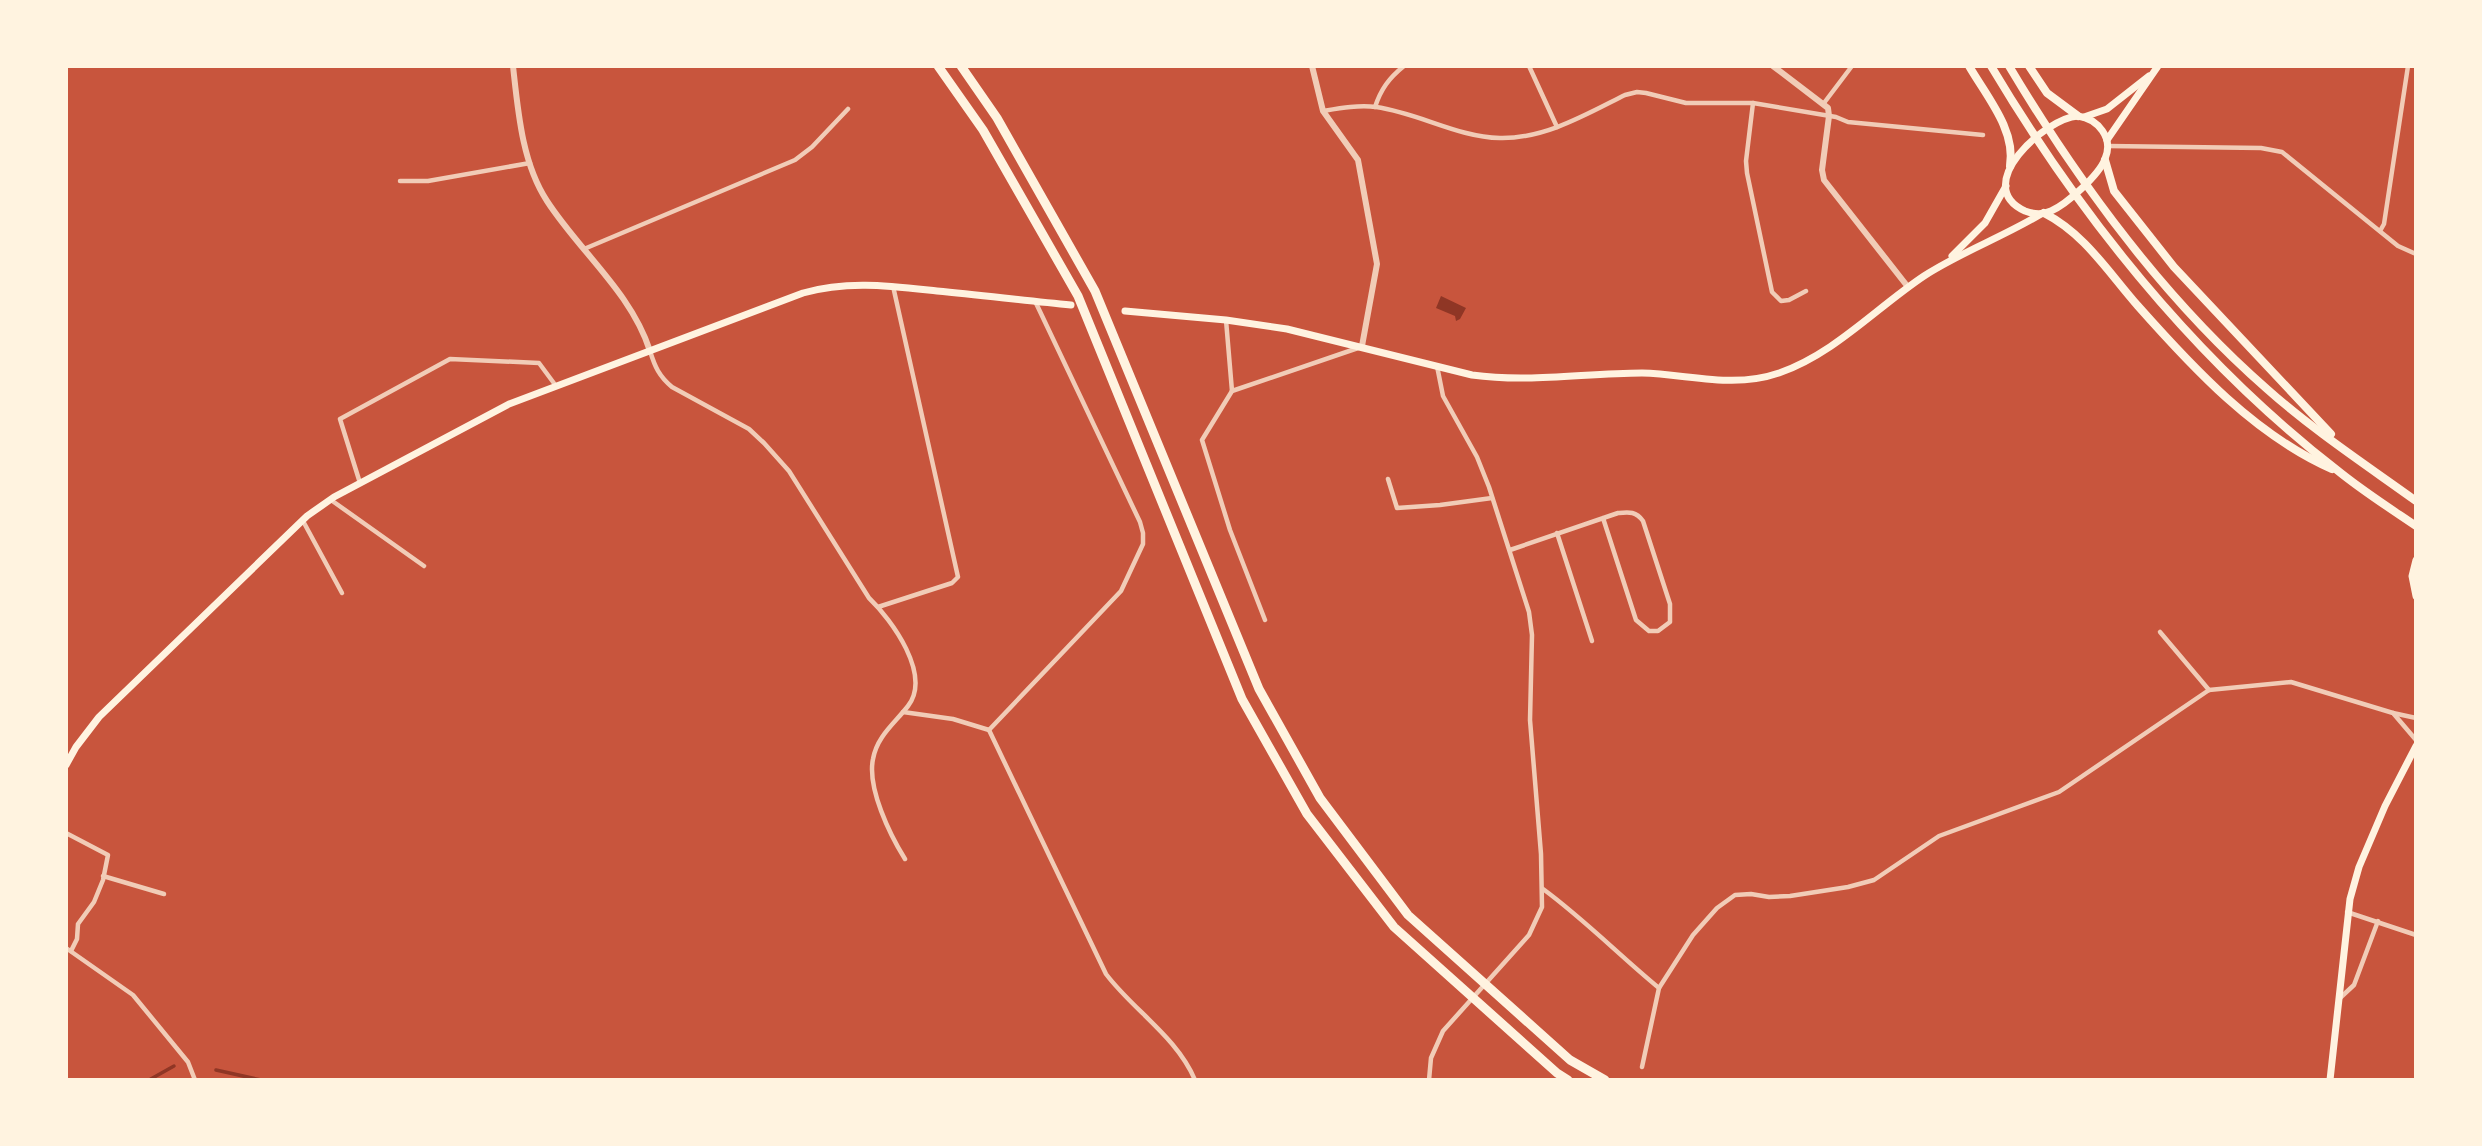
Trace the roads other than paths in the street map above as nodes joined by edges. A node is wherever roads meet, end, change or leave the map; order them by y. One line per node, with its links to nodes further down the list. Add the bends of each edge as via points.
1 (513, 66): 27 (street)
2 (938, 66): 91 (highway, via 983,130 1078,296 1242,699 1307,814 1394,927)
3 (961, 66): 92 (highway, via 997,118 1095,291 1259,689 1320,798 1408,915 1570,1060)
4 (1312, 66): 20 (street)
5 (1404, 66): 18 (street, via 1380,90)
6 (1529, 66): 23 (street)
7 (1773, 66): 17 (street)
8 (1852, 66): 17 (street)
9 (1969, 66): 28 (highway, via 2007,131)
10 (1991, 66): 49 (highway, via 2081,205 2133,272 2257,401)
11 (2009, 66): 48 (highway, via 2092,195 2144,262 2226,351)
12 (2029, 66): 22 (highway, via 2047,93)
13 (2158, 66): 15 (main road)
14 (2408, 66): 32 (street)
15 (2152, 74): 22 (main road, via 2107,109); 25 (main road)
16 (1753, 103): 21 (street); 23 (street, via 1686,103 1637,92); 38 (street, via 1747,173 1772,292 1782,301)
17 (1824, 103): 21 (street)
18 (1374, 107): 20 (street); 23 (street, via 1469,135 1514,137)
19 (848, 110): 33 (street, via 795,160)
20 (1323, 111): 43 (street, via 1357,160 1377,264)
21 (1829, 116): 24 (street, via 1848,122); 37 (street, via 1824,180)
22 (2081, 116): 25 (main road, via 2097,124); 28 (main road, via 2053,124)
23 (1557, 127)
24 (1983, 135)
25 (2107, 143): 26 (main road); 32 (street, via 2273,149 2288,155)
26 (2105, 160): 31 (main road, via 2063,204); 48 (highway, via 2114,191 2174,267)
27 (530, 163): 29 (street, via 428,181); 33 (street, via 546,201)
28 (2010, 166): 30 (main road)
29 (400, 181)
30 (2006, 186): 31 (main road, via 2020,208); 35 (main road, via 1985,223)
31 (2042, 213): 35 (main road); 49 (highway, via 2081,238 2164,334 2238,408 2297,452)
32 (2380, 231): 34 (street)
33 (584, 249): 44 (street, via 633,315)
34 (2416, 254)
35 (1947, 261): 37 (main road)
36 (893, 286): 39 (main road); 44 (main road, via 821,288); 64 (street, via 958,577 952,583)
37 (1908, 287): 45 (main road, via 1820,353 1780,373 1745,382 1639,373 1506,379)
38 (1806, 291)
39 (1034, 300): 40 (main road); 72 (street, via 1140,522 1143,544 1121,591)
40 (1071, 305)
41 (1125, 311): 42 (main road)
42 (1226, 320): 43 (main road); 47 (street)
43 (1362, 346): 45 (main road); 47 (street)
44 (650, 351): 46 (main road); 64 (street, via 661,378 749,429 789,471)
45 (1437, 365): 52 (street, via 1443,396 1477,457)
46 (556, 386): 51 (main road, via 509,404); 51 (street, via 539,363 450,359 340,419)
47 (1233, 391): 65 (street, via 1202,440)
48 (2345, 450): 54 (highway)
49 (2341, 473): 57 (highway)
50 (1388, 479): 52 (street, via 1397,508)
51 (360, 483): 53 (main road)
52 (1492, 498): 59 (street)
53 (331, 499): 56 (main road); 61 (street)
54 (2416, 501)
55 (1603, 518): 55 (street, via 1631,512 1643,521 1672,613 1664,628 1649,631 1636,620); 58 (street)
56 (303, 520): 62 (street); 75 (main road, via 99,717)
57 (2416, 526)
58 (1557, 533): 59 (street); 67 (street)
59 (1510, 550): 79 (street, via 1532,635 1530,720)
60 (2416, 561): 63 (main road, via 2412,576)
61 (424, 566)
62 (342, 593)
63 (2416, 596)
64 (878, 607): 69 (street, via 911,659 916,677 911,703)
65 (1265, 620)
66 (2160, 632): 68 (street)
67 (1592, 640)
68 (2209, 690): 70 (street, via 2291,682); 85 (street, via 2059,792 1939,836 1874,880 1790,896 1735,895 1693,935)
69 (903, 712): 72 (street); 77 (street, via 884,733 872,766 876,793)
70 (2393, 713): 71 (street); 73 (street)
71 (2416, 718)
72 (989, 730): 89 (street, via 1107,974 1172,1046)
73 (2416, 740)
74 (2416, 746): 81 (main road, via 2359,867)
75 (67, 764)
76 (66, 833): 78 (street, via 108,855)
77 (905, 859)
78 (103, 876): 80 (street); 84 (street)
79 (1542, 889): 85 (street); 90 (street, via 1542,907 1529,935 1443,1031 1431,1058)
80 (164, 894)
81 (2347, 912): 82 (street); 86 (main road)
82 (2378, 921): 83 (street); 86 (street, via 2354,985)
83 (2416, 935)
84 (69, 950): 88 (street, via 133,995 188,1062)
85 (1659, 988): 87 (street)
86 (2338, 999): 93 (main road)
87 (1642, 1067)
88 (195, 1080)
89 (1195, 1080)
90 (1429, 1080)
91 (1569, 1080)
92 (1605, 1080)
93 (2330, 1080)

